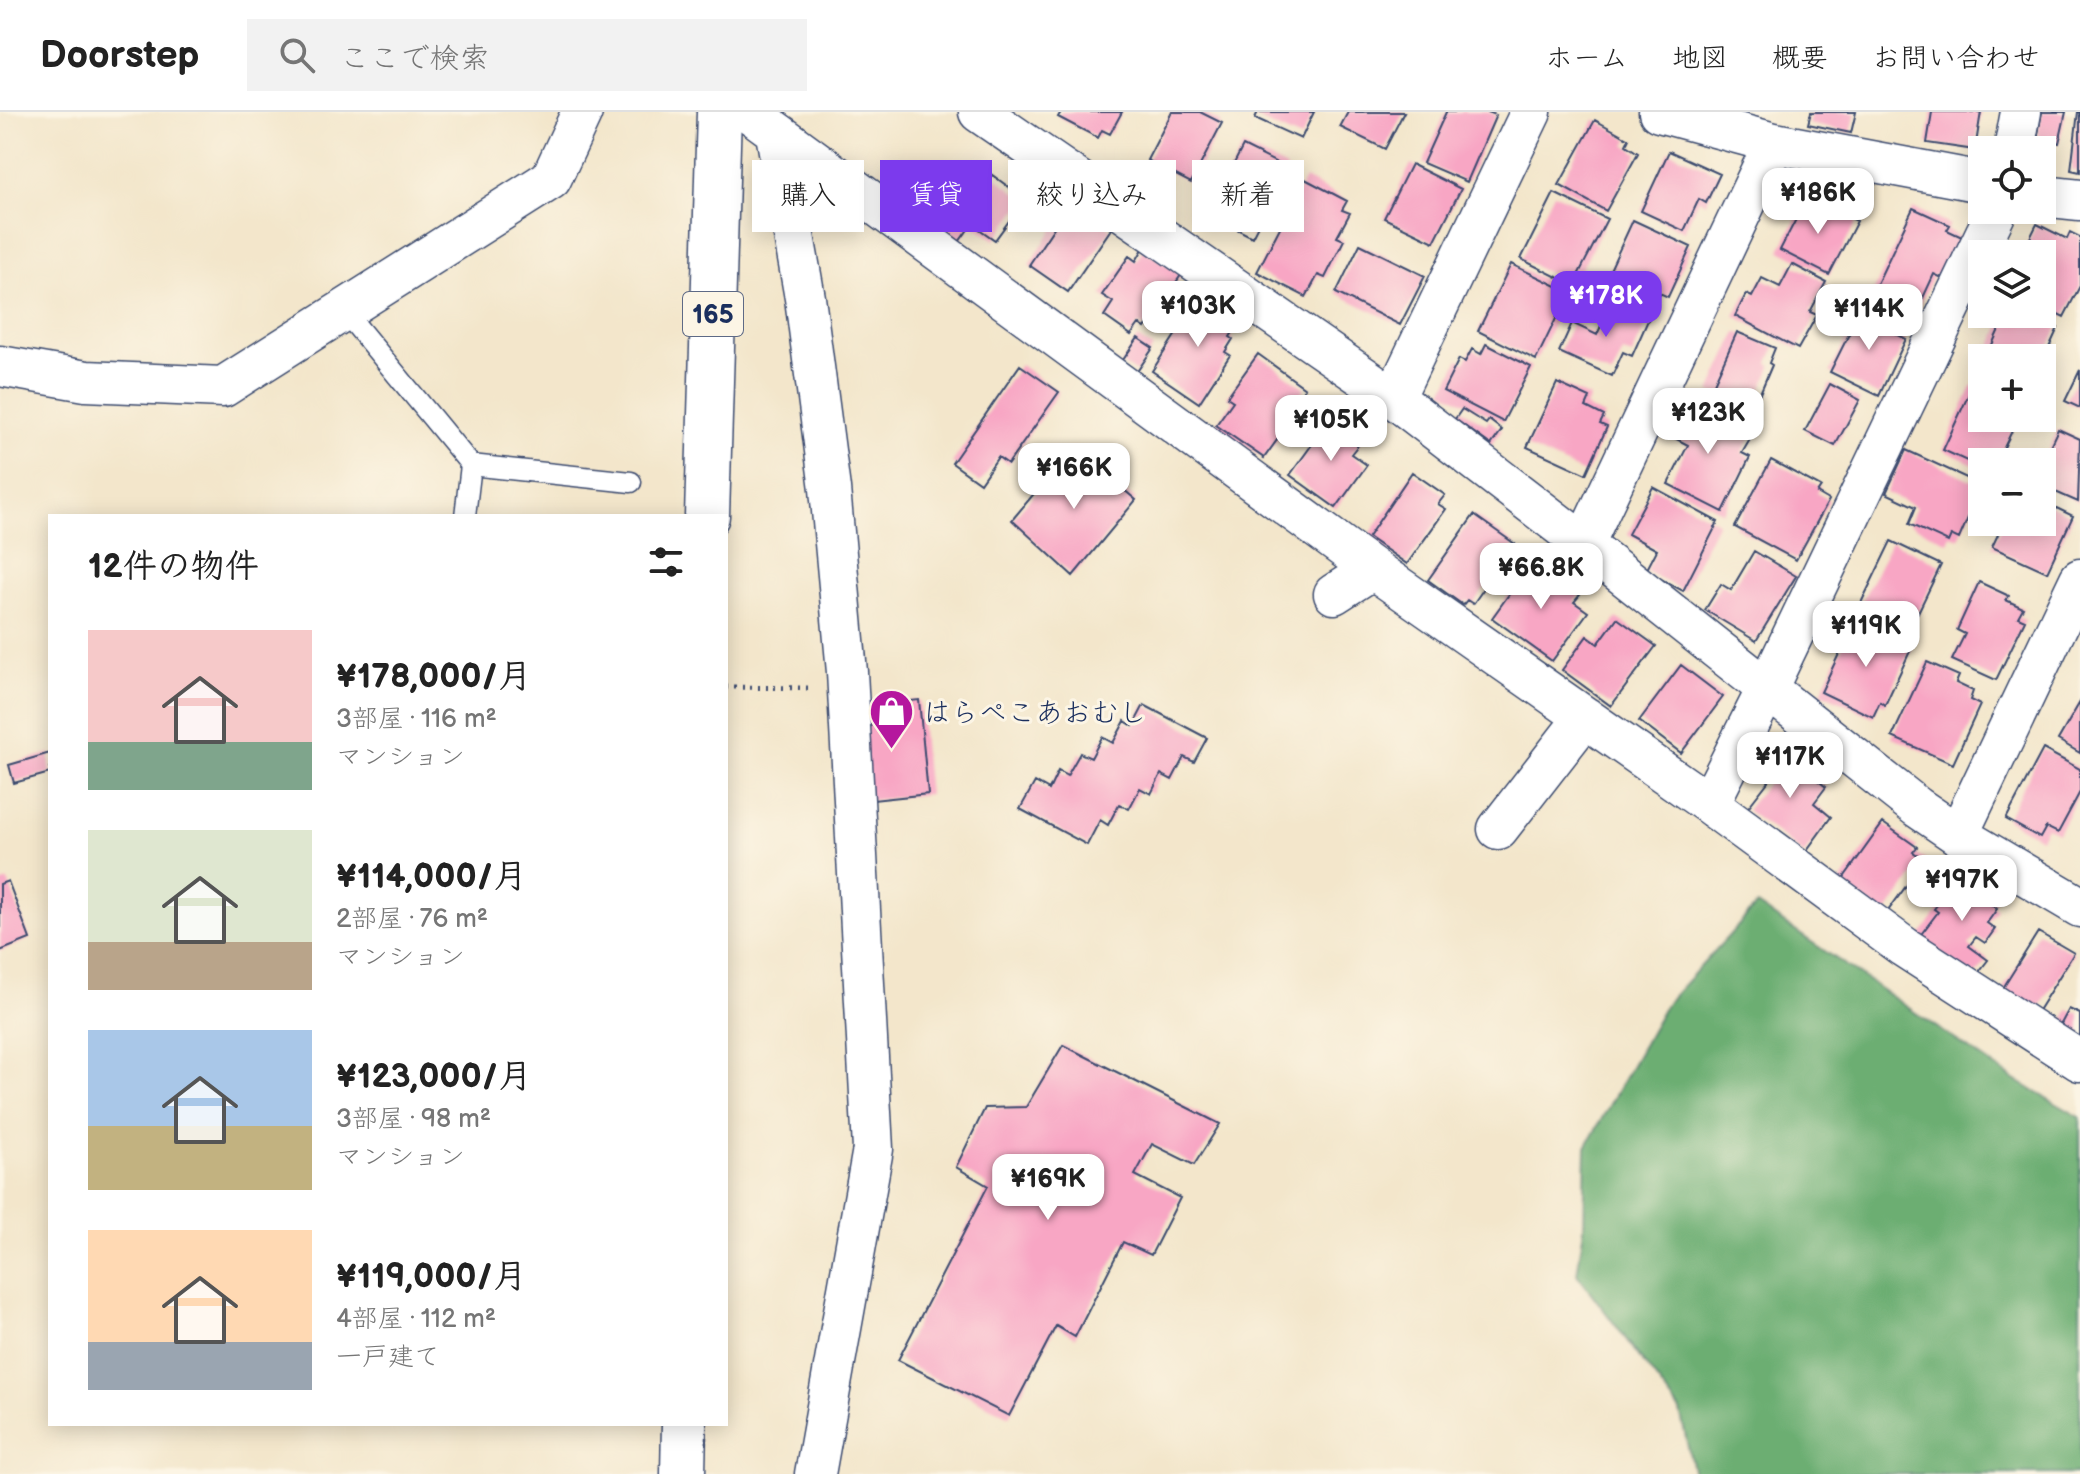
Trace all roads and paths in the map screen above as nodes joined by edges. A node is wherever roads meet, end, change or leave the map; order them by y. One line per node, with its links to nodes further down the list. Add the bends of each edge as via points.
1 (582, 112): 14 (street, via 551,179)
2 (719, 112): 20 (highway, 165)
3 (979, 112): 16 (street)
4 (1531, 112): 16 (street)
5 (1659, 112): 9 (street)
6 (2021, 112): 8 (street)
7 (763, 123): 22 (street); 36 (street, via 805,298 830,489 847,672 873,1149)
8 (2017, 136)
9 (1774, 143): 10 (street); 21 (street)
10 (1968, 179)
11 (2056, 197): 12 (street)
12 (2080, 200)
13 (1990, 224): 27 (street)
14 (345, 312): 15 (street, via 223,387 86,381); 17 (lane)
15 (0, 366)
16 (1394, 398): 21 (street)
17 (471, 465): 18 (lane); 19 (lane)
18 (631, 482)
19 (465, 514)
20 (707, 514)
21 (1584, 544): 27 (street)
22 (1373, 569): 24 (street); 28 (street)
23 (2080, 579): 31 (street)
24 (1334, 594)
25 (728, 687): 26 (path)
26 (810, 688)
27 (1767, 689): 29 (street); 31 (street)
28 (1585, 717): 29 (street); 30 (street)
29 (1709, 804): 33 (street, via 1904,947)
30 (1498, 829)
31 (1958, 835): 32 (street)
32 (2080, 907)
33 (2080, 1061)
34 (684, 1426): 35 (highway)
35 (683, 1474)
36 (815, 1474)

